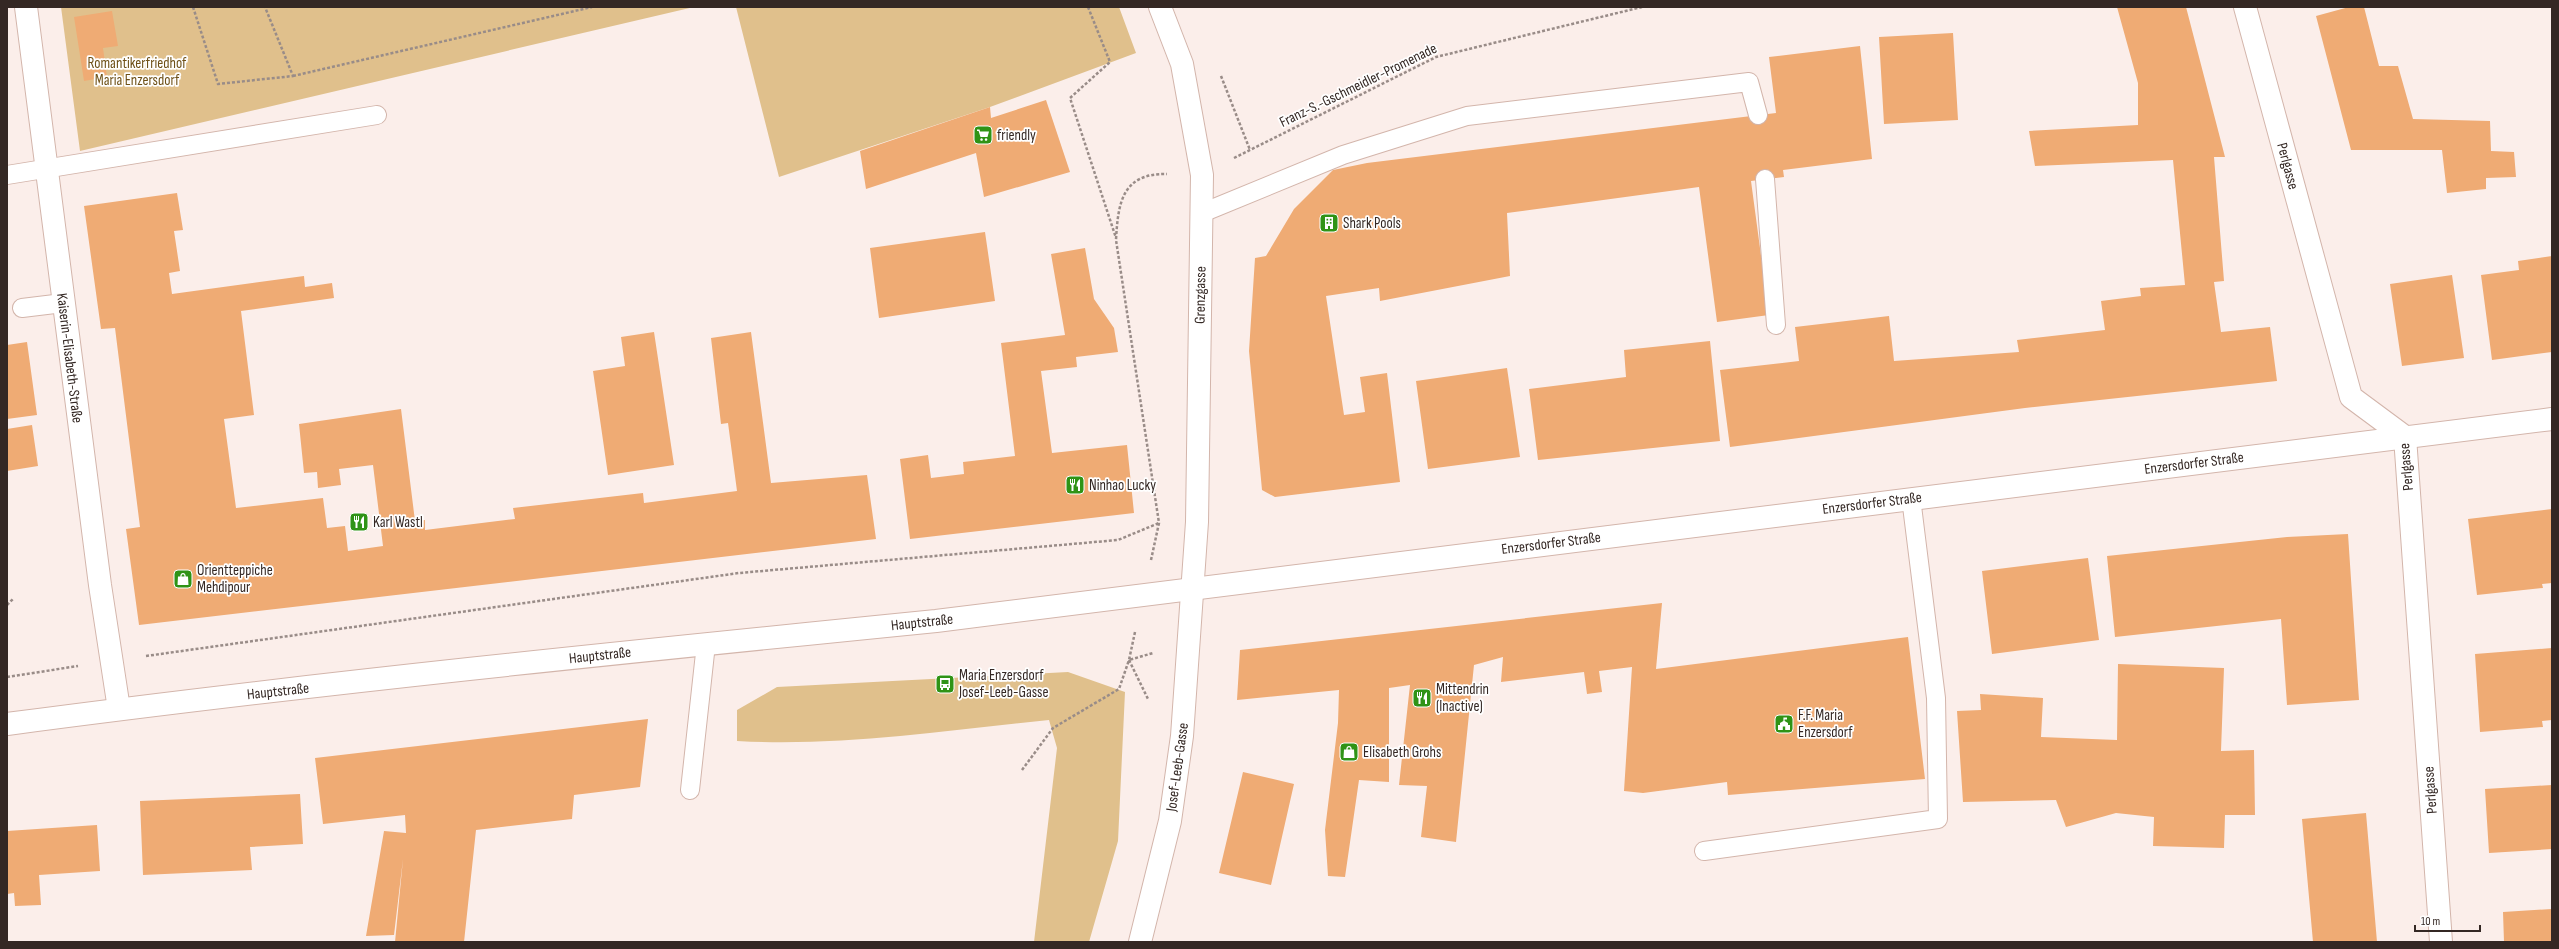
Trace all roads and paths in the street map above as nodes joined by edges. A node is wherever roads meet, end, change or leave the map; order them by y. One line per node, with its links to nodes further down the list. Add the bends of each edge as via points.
1 (26, 7): 13 (street, Kaiserin-Elisabeth-Straße)
2 (193, 7): 10 (path, via 218,84)
3 (265, 7): 10 (path)
4 (592, 7): 10 (path)
5 (1088, 7): 18 (path, via 1110,62 1070,98)
6 (1160, 7): 15 (street, Grenzgasse, via 1182,64)
7 (1642, 7): 9 (path, Franz-S.-Gschmeidler-Promenade, via 1436,57 1250,150)
8 (2244, 7): 23 (street, Perlgasse, via 2351,397)
9 (1220, 72)
10 (293, 76)
11 (377, 115): 13 (lane)
12 (1758, 115): 17 (lane, via 1749,82 1467,116 1343,155)
13 (46, 170): 14 (lane); 19 (street, Kaiserin-Elisabeth-Straße)
14 (7, 175)
15 (1202, 175): 17 (street, Grenzgasse); 18 (path, via 1149,173 1128,186 1117,210)
16 (1765, 179): 21 (lane)
17 (1202, 213): 26 (street, Grenzgasse, via 1197,522)
18 (1116, 240): 25 (path)
19 (63, 302): 20 (lane); 33 (street, Kaiserin-Elisabeth-Straße)
20 (22, 308)
21 (1776, 325)
22 (2552, 420): 23 (street, Enzersdorfer Straße)
23 (2405, 437): 24 (street, Enzersdorfer Straße); 42 (street, Perlgasse)
24 (1911, 498): 26 (street, Enzersdorfer Straße); 40 (lane, via 1936,698 1938,819)
25 (1159, 523): 27 (path); 33 (path, via 1118,540 739,573)
26 (1193, 589): 27 (street, Hauptstraße); 30 (street, Josef-Leeb-Gasse)
27 (1143, 595): 31 (street, Hauptstraße, via 936,621); 32 (path)
28 (14, 598): 29 (path)
29 (7, 605)
30 (1190, 643): 32 (path); 41 (street, Josef-Leeb-Gasse, via 1182,736 1170,821)
31 (706, 644): 36 (street, Hauptstraße); 39 (lane)
32 (1129, 660): 35 (path); 38 (path, via 1119,689 1053,728)
33 (111, 661): 34 (path); 36 (street, Kaiserin-Elisabeth-Straße)
34 (7, 677)
35 (1149, 701)
36 (119, 709): 37 (street, Hauptstraße)
37 (7, 724)
38 (1022, 770)
39 (690, 790)
40 (1704, 851)
41 (1140, 942)
42 (2441, 942)

